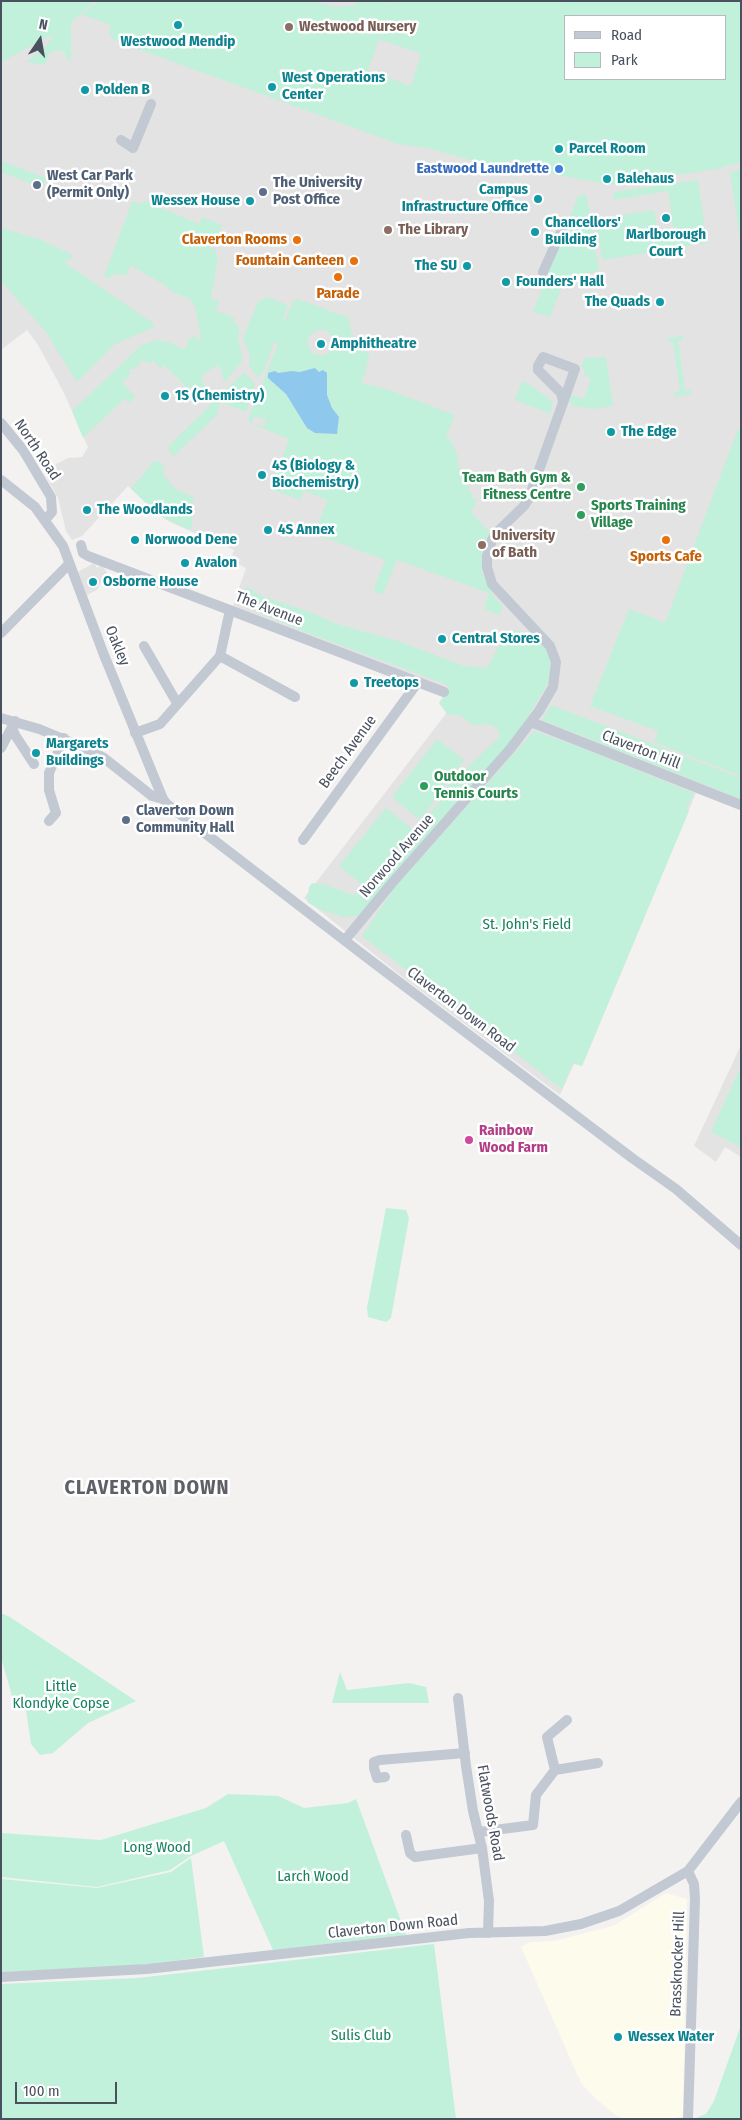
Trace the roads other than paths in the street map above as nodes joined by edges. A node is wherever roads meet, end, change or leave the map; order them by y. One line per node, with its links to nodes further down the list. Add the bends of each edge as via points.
1 (151, 104): 2 (street, via 133,148)
2 (121, 140)
3 (564, 223): 4 (street)
4 (543, 272)
5 (563, 401): 5 (street, Norwood Avenue, via 575,369 541,358 539,372 561,393); 21 (street, Norwood Avenue, via 529,498 497,532 486,556 492,584 545,639 556,662 553,687)
6 (1, 423): 8 (street, North Road, via 23,450 51,497 52,512)
7 (1, 480): 8 (street, Oakley, via 35,507)
8 (45, 520): 10 (street, Oakley, via 63,546)
9 (81, 551): 11 (street, The Avenue)
10 (69, 564): 12 (street); 22 (street, Oakley)
11 (230, 610): 14 (street); 15 (street, The Avenue)
12 (1, 633)
13 (144, 646): 18 (street)
14 (220, 656): 17 (street); 18 (street)
15 (418, 682): 16 (street, The Avenue); 31 (street, Beech Avenue)
16 (444, 692)
17 (295, 698)
18 (177, 703): 22 (street, via 160,724)
19 (1, 718): 20 (street, Claverton Down Road)
20 (15, 722): 23 (street, Claverton Down Road); 24 (street); 25 (street, via 12,727)
21 (531, 722): 29 (street, Claverton Hill); 32 (street, Norwood Avenue)
22 (135, 733): 27 (street, Oakley)
23 (64, 738): 26 (street, Claverton Down Road, via 104,758); 30 (street, via 49,773 49,790 56,813)
24 (1, 748)
25 (34, 764)
26 (134, 782): 27 (street, via 147,787); 28 (street, Claverton Down Road, via 152,796)
27 (157, 785): 28 (street, Claverton Down Road)
28 (163, 798): 32 (street, Claverton Down Road)
29 (741, 805)
30 (49, 821)
31 (303, 840)
32 (345, 940): 33 (street, Claverton Down Road, via 676,1189)
33 (741, 1245)
34 (458, 1698): 36 (street, Flatwoods Road)
35 (567, 1720): 38 (street, via 547,1737)
36 (465, 1753): 39 (street, via 374,1762 377,1778); 41 (street, Flatwoods Road)
37 (598, 1763): 38 (street)
38 (555, 1770): 41 (street, via 536,1796 533,1825)
39 (385, 1777)
40 (741, 1802): 44 (street, Claverton Down Road)
41 (478, 1832): 43 (street, Flatwoods Road)
42 (405, 1835): 43 (street, via 410,1853 415,1858)
43 (482, 1848): 45 (street, Flatwoods Road, via 489,1901)
44 (688, 1871): 45 (street, Claverton Down Road, via 603,1918 545,1930); 47 (street, Brassknocker Hill, via 694,1884 695,1899)
45 (488, 1933): 46 (street, Claverton Down Road, via 147,1969)
46 (1, 1977)
47 (688, 2119)

